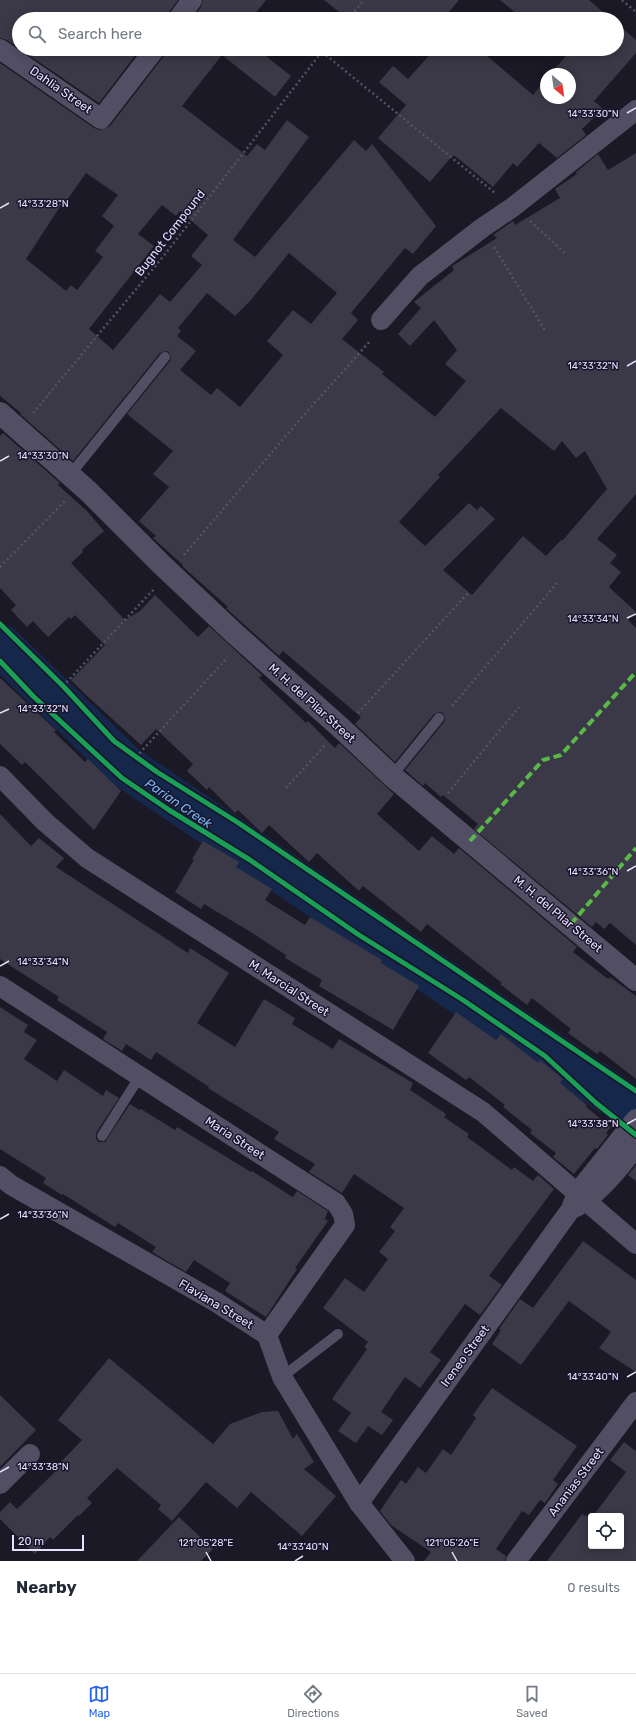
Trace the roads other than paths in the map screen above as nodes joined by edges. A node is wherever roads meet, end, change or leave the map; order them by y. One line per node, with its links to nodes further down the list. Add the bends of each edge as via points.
1 (192, 0): 2 (street)
2 (183, 12)
3 (0, 49): 4 (street, Dahlia Street, via 102,119)
4 (150, 56)
5 (636, 110): 6 (street, via 420,276)
6 (381, 320)
7 (165, 357): 9 (lane)
8 (0, 412): 9 (street, M. H. del Pilar Street)
9 (75, 480): 12 (street, M. H. del Pilar Street, via 170,572)
10 (439, 718): 12 (lane)
11 (0, 776): 20 (street, M. Marcial Street, via 45,822 87,858 483,1112)
12 (392, 776): 13 (street, M. H. del Pilar Street)
13 (636, 980)
14 (0, 986): 15 (street, Maria Street)
15 (140, 1076): 17 (lane); 23 (street, Maria Street, via 336,1204 343,1214 345,1225)
16 (634, 1121): 20 (street, Ireneo Street)
17 (102, 1136)
18 (636, 1146): 20 (street, Ireneo Street, via 625,1161)
19 (0, 1176): 23 (street, Flaviana Street, via 11,1185 216,1302)
20 (579, 1200): 21 (street, M. Marcial Street); 28 (street, Ireneo Street)
21 (636, 1244)
22 (338, 1334): 24 (lane)
23 (267, 1335): 24 (street, Flaviana Street)
24 (282, 1377): 28 (street, Flaviana Street)
25 (636, 1402): 30 (street, Ananias Street)
26 (30, 1454): 27 (street)
27 (0, 1484)
28 (358, 1503): 29 (street, Flaviana Street)
29 (405, 1561)
30 (516, 1561)

